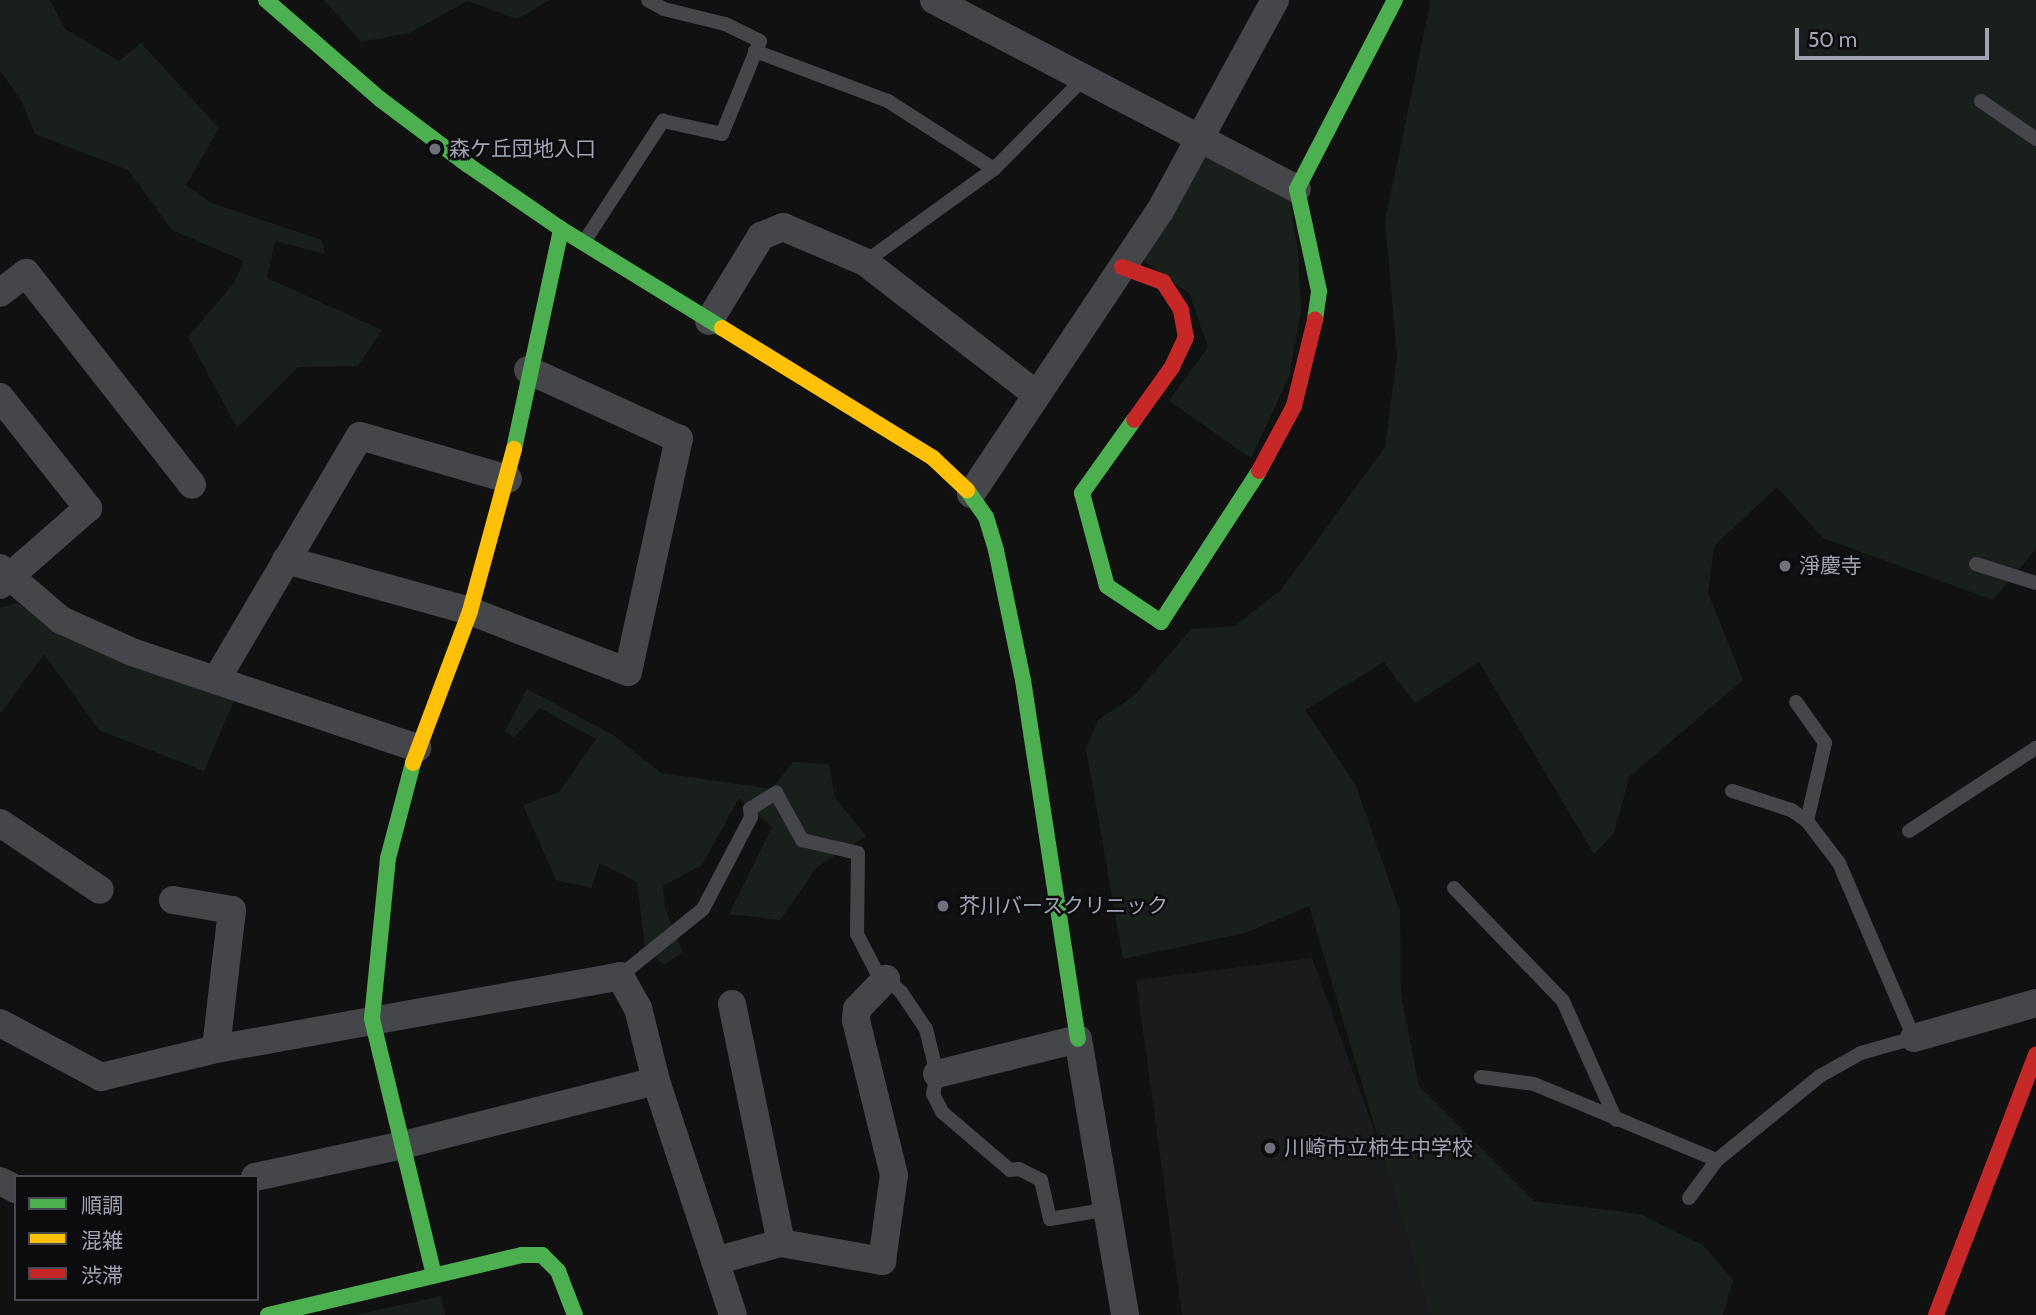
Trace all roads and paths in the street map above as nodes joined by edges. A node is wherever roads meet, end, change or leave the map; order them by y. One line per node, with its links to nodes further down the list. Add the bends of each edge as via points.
1 (266, 0): 13 (street, via 380,99)
2 (648, 0): 6 (lane, via 664,9 725,24 760,41)
3 (934, 0): 7 (street)
4 (1275, 0): 9 (street)
5 (1395, 0): 12 (street)
6 (755, 51): 11 (lane, via 888,101); 14 (lane, via 722,134 663,121)
7 (1086, 76): 9 (street); 11 (lane)
8 (1981, 101): 10 (lane)
9 (1202, 137): 12 (street); 16 (street)
10 (2036, 139)
11 (994, 169): 15 (lane)
12 (1297, 189): 16 (street, via 1319,290 1310,351 1294,406 1261,469 1161,622 1107,586 1082,493 1172,367 1186,337 1181,310 1163,282)
13 (561, 229): 14 (street); 19 (street)
14 (583, 243): 18 (street)
15 (865, 262): 18 (street, via 783,226 761,236); 20 (street)
16 (1122, 267): 20 (street)
17 (0, 293): 23 (street, via 26,274)
18 (709, 321): 24 (street, via 933,458)
19 (528, 370): 22 (street); 29 (street, via 679,439 628,672)
20 (1037, 395): 24 (street)
21 (0, 397): 27 (street, via 89,508)
22 (508, 480): 25 (street, via 360,436); 29 (street)
23 (192, 485)
24 (971, 494): 48 (street, via 986,517 996,550 1023,680)
25 (286, 560): 29 (street); 30 (street)
26 (1976, 564): 28 (lane)
27 (2, 577): 30 (street, via 61,620 132,652)
28 (2036, 583)
29 (470, 611): 32 (street)
30 (216, 680): 32 (street)
31 (1796, 702): 35 (lane, via 1825,743)
32 (417, 748): 45 (street, via 387,858)
33 (2036, 748): 37 (lane)
34 (1732, 791): 35 (lane, via 1791,810)
35 (1807, 821): 47 (lane, via 1839,863)
36 (0, 823): 39 (street)
37 (1909, 831)
38 (1454, 888): 54 (lane, via 1563,1001)
39 (100, 890)
40 (173, 900): 49 (street, via 232,910)
41 (620, 976): 42 (lane, via 703,909 751,817 750,809 776,793 802,841 858,853 856,934); 45 (street); 53 (street, via 638,1008)
42 (886, 979): 51 (lane, via 901,992 926,1029); 60 (street, via 857,1009 856,1020 894,1175 882,1261)
43 (2036, 1003): 47 (street)
44 (732, 1004): 60 (street)
45 (372, 1019): 49 (street); 55 (street)
46 (0, 1023): 49 (street, via 102,1077)
47 (1914, 1038): 56 (lane, via 1861,1053 1820,1076)
48 (1078, 1039): 51 (street); 59 (street)
49 (216, 1049)
50 (2036, 1055): 67 (street)
51 (937, 1074): 59 (lane, via 933,1094 942,1112 1010,1170 1019,1169 1041,1180 1050,1219)
52 (1481, 1077): 54 (lane, via 1534,1084)
53 (656, 1081): 55 (street); 61 (street)
54 (1616, 1120): 56 (lane)
55 (403, 1145): 57 (street); 62 (street)
56 (1717, 1160): 58 (lane)
57 (259, 1176)
58 (1689, 1198)
59 (1110, 1209): 66 (street)
60 (781, 1243): 61 (street)
61 (715, 1261): 65 (street)
62 (435, 1276): 63 (street); 64 (street, via 522,1255 542,1255 558,1271)
63 (268, 1315)
64 (575, 1315)
65 (733, 1315)
66 (1125, 1315)
67 (1936, 1315)

